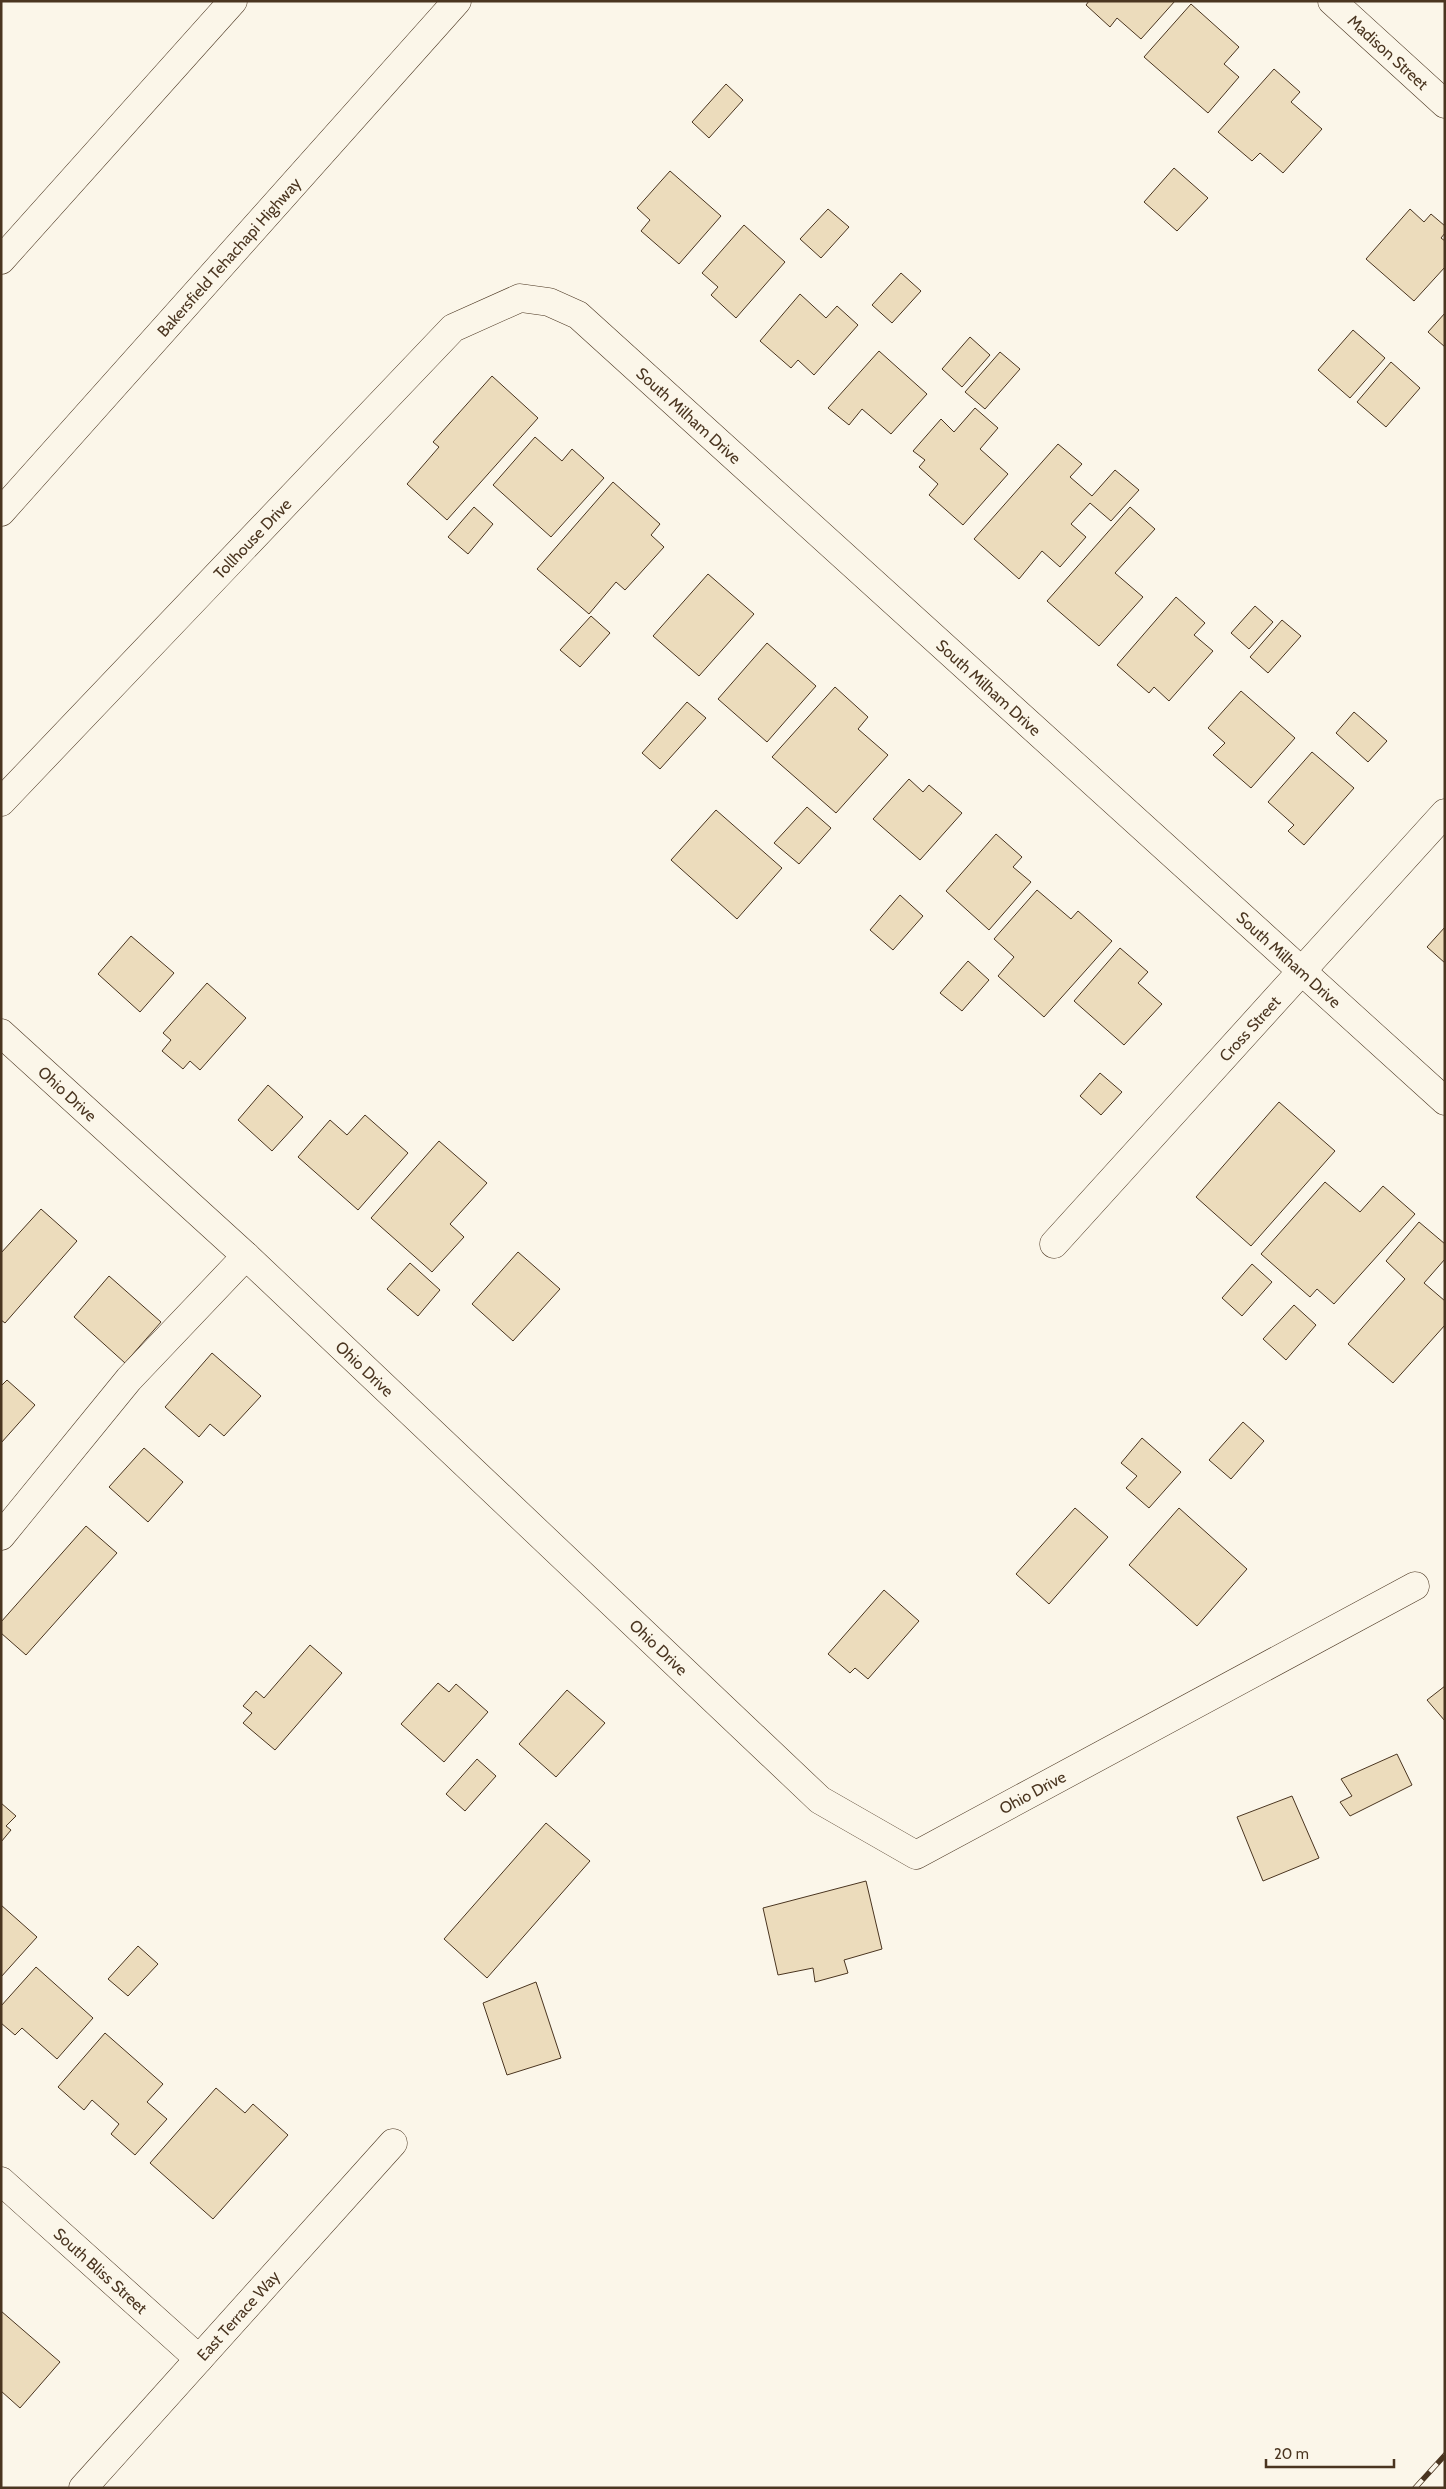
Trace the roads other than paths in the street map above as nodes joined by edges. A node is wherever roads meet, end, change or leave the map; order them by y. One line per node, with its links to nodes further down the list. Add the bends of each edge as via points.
1 (234, 1): 5 (main road)
2 (458, 1): 7 (main road, Bakersfield Tehachapi Highway)
3 (1332, 1): 4 (main road, Madison Street)
4 (1445, 104)
5 (1, 260)
6 (520, 298): 8 (main road, Tollhouse Drive, via 453,328); 10 (main road, South Milham Drive, via 550,302 578,315)
7 (1, 512)
8 (1, 802)
9 (1445, 813): 10 (main road, Cross Street)
10 (1302, 971): 12 (main road, South Milham Drive); 13 (main road, Cross Street)
11 (1, 1032): 14 (main road, Ohio Drive)
12 (1445, 1101)
13 (1054, 1244)
14 (246, 1256): 15 (main road, via 129,1379); 16 (main road, Ohio Drive, via 820,1800 916,1856)
15 (1, 1536)
16 (1415, 1586)
17 (393, 2143): 19 (main road, East Terrace Way)
18 (1, 2181): 19 (main road, South Bliss Street)
19 (198, 2359): 20 (main road, East Terrace Way)
20 (83, 2488)

